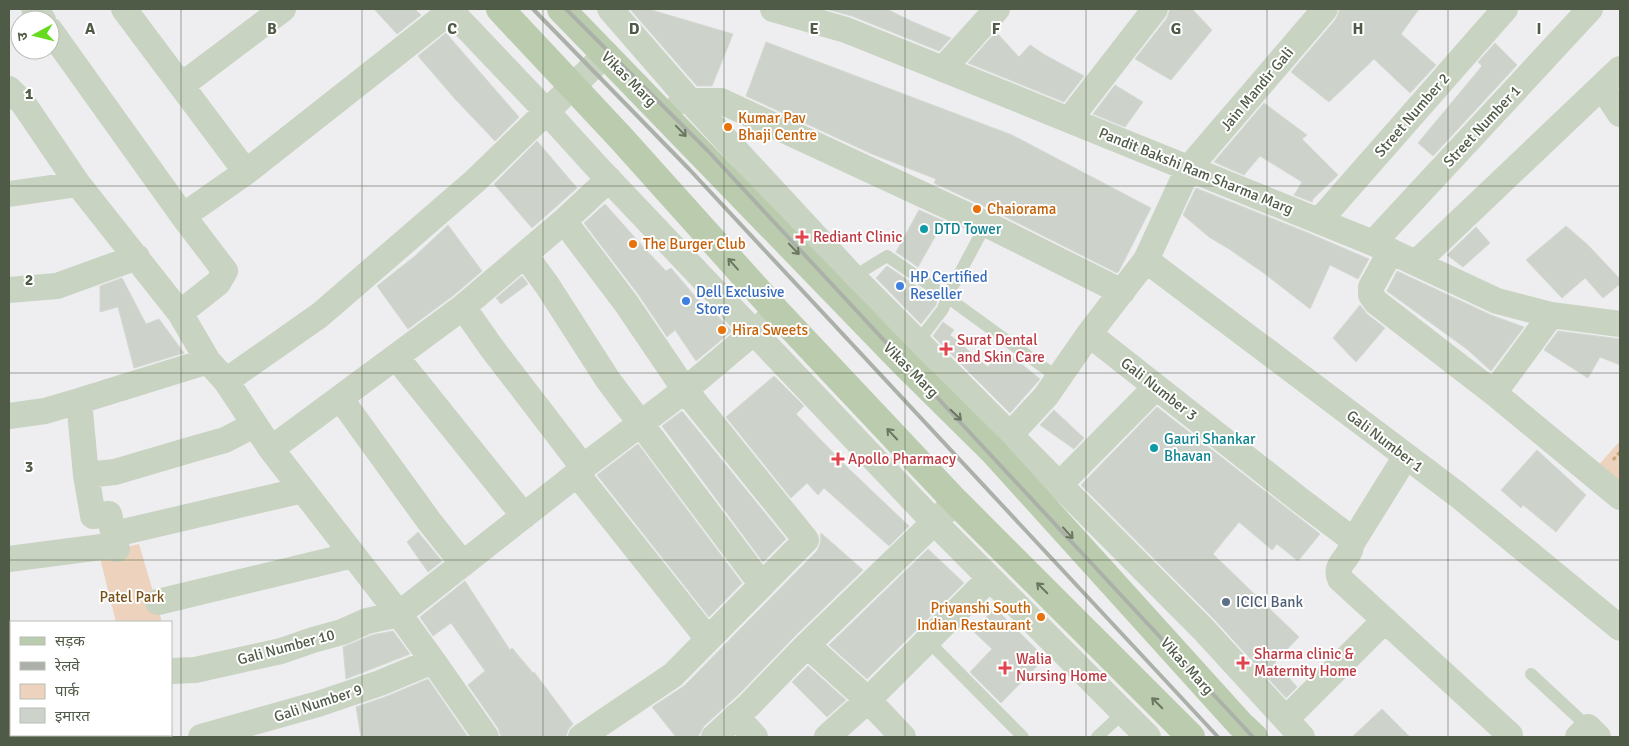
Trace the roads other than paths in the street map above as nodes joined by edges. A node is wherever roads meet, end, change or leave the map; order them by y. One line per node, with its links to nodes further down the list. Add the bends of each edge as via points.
1 (124, 9): 17 (street)
2 (283, 9): 17 (street)
3 (500, 9): 18 (main road)
4 (561, 9): 14 (main road, Vikas Marg)
5 (610, 9): 22 (street)
6 (773, 9): 15 (street, Pandit Bakshi Ram Sharma Marg, via 846,30)
7 (998, 9): 15 (street)
8 (1155, 9): 25 (street)
9 (1325, 9): 26 (street, Jain Mandir Gali)
10 (1505, 9): 33 (street, Street Number 2)
11 (1590, 9): 35 (street, Street Number 1)
12 (451, 10): 23 (street); 27 (street)
13 (60, 44): 31 (street)
14 (606, 54): 18 (street); 21 (main road, Vikas Marg)
15 (943, 69): 25 (street, Pandit Bakshi Ram Sharma Marg)
16 (1620, 69): 19 (street)
17 (182, 85): 27 (street)
18 (574, 86): 23 (street); 45 (main road, one-way to 18)
19 (1602, 88): 24 (street); 39 (street)
20 (9, 89): 29 (street, via 23,102)
21 (652, 101): 22 (street); 64 (main road, Vikas Marg, one-way to 64, via 904,363)
22 (690, 101): 34 (street, via 721,101); 40 (street)
23 (548, 112): 28 (street); 55 (street, via 475,181 320,315)
24 (1620, 114)
25 (1068, 120): 26 (street, Pandit Bakshi Ram Sharma Marg)
26 (1188, 169): 33 (street, Pandit Bakshi Ram Sharma Marg); 38 (street, Jain Mandir Gali)
27 (246, 172): 31 (street)
28 (609, 179): 32 (street); 49 (street)
29 (78, 184): 30 (street); 37 (street)
30 (9, 194)
31 (183, 216): 46 (street, via 225,271 218,283)
32 (564, 221): 36 (street); 57 (street, via 626,303)
33 (1319, 221): 35 (street, Pandit Bakshi Ram Sharma Marg)
34 (986, 224): 42 (street); 43 (lane)
35 (1382, 247): 39 (street, Pandit Bakshi Ram Sharma Marg); 58 (street, Street Number 1, via 1371,287 1371,295 1376,302)
36 (525, 255): 44 (street); 62 (street)
37 (137, 257): 41 (street, via 57,286); 46 (street)
38 (1146, 260): 42 (street, Jain Mandir Gali); 66 (street, Gali Number 1)
39 (1416, 263): 47 (street, Pandit Bakshi Ram Sharma Marg, via 1497,301)
40 (853, 277): 43 (lane, via 887,256); 51 (street)
41 (9, 290)
42 (1122, 292): 50 (street, Jain Mandir Gali)
43 (947, 297): 51 (lane, via 943,309); 54 (lane)
44 (463, 308): 52 (street); 67 (street)
45 (777, 312): 49 (street); 72 (main road, one-way to 45)
46 (180, 313): 53 (street)
47 (1551, 315): 48 (street, Pandit Bakshi Ram Sharma Marg); 58 (street)
48 (1615, 317)
49 (754, 332): 57 (street); 74 (street)
50 (1089, 334): 54 (street, Jain Mandir Gali); 56 (street, Gali Number 3)
51 (917, 343): 64 (street)
52 (396, 357): 59 (street); 73 (street)
53 (208, 361): 55 (street); 60 (street)
54 (1057, 377): 64 (street, Jain Mandir Gali, via 1046,396)
55 (226, 381): 63 (street)
56 (1156, 387): 69 (street); 76 (street, Gali Number 3, via 1349,537)
57 (685, 390): 62 (street); 81 (street, via 806,540)
58 (1494, 394): 71 (street, Street Number 1)
59 (340, 398): 65 (street); 79 (street)
60 (79, 400): 61 (street, via 45,411); 68 (street)
61 (9, 416)
62 (641, 424): 67 (street); 81 (street)
63 (254, 425): 65 (street); 68 (street, via 225,440 194,450 115,472)
64 (1002, 443): 69 (street); 109 (main road, Vikas Marg, one-way to 109)
65 (272, 449): 70 (street)
66 (1406, 456): 76 (street); 85 (street, Gali Number 1)
67 (580, 471): 73 (street); 86 (street)
68 (86, 475): 78 (street, via 93,516 108,514 117,549 109,546)
69 (1060, 484): 95 (street, via 1203,629)
70 (303, 490): 75 (street); 77 (street)
71 (1620, 498)
72 (955, 501): 74 (street); 108 (main road, one-way to 72)
73 (524, 516): 79 (street)
74 (935, 523): 80 (street); 88 (street)
75 (123, 532)
76 (1352, 543): 84 (street, via 1339,568 1340,579)
77 (353, 555): 82 (street); 83 (street)
78 (9, 559)
79 (464, 564): 83 (street)
80 (989, 578): 87 (street); 93 (street)
81 (762, 585): 86 (street)
82 (158, 602)
83 (398, 614): 89 (street); 90 (street, Gali Number 10, via 281,651 196,670)
84 (1385, 620): 95 (street); 97 (street)
85 (1620, 628)
86 (708, 639): 100 (street, via 673,675)
87 (927, 640): 92 (street); 105 (lane)
88 (807, 645): 92 (street); 94 (street)
89 (433, 660): 98 (street, Gali Number 9, via 380,683 318,704); 99 (street)
90 (172, 671)
91 (1531, 674): 96 (lane)
92 (868, 700): 103 (street); 104 (street)
93 (1123, 713): 106 (lane); 107 (street)
94 (736, 716): 101 (street); 102 (street)
95 (1294, 728)
96 (1588, 734)
97 (1510, 735)
98 (201, 737)
99 (486, 737)
100 (582, 737)
101 (714, 737)
102 (755, 737)
103 (826, 737)
104 (903, 737)
105 (1024, 737)
106 (1098, 737)
107 (1148, 737)
108 (1191, 737)
109 (1254, 737)

